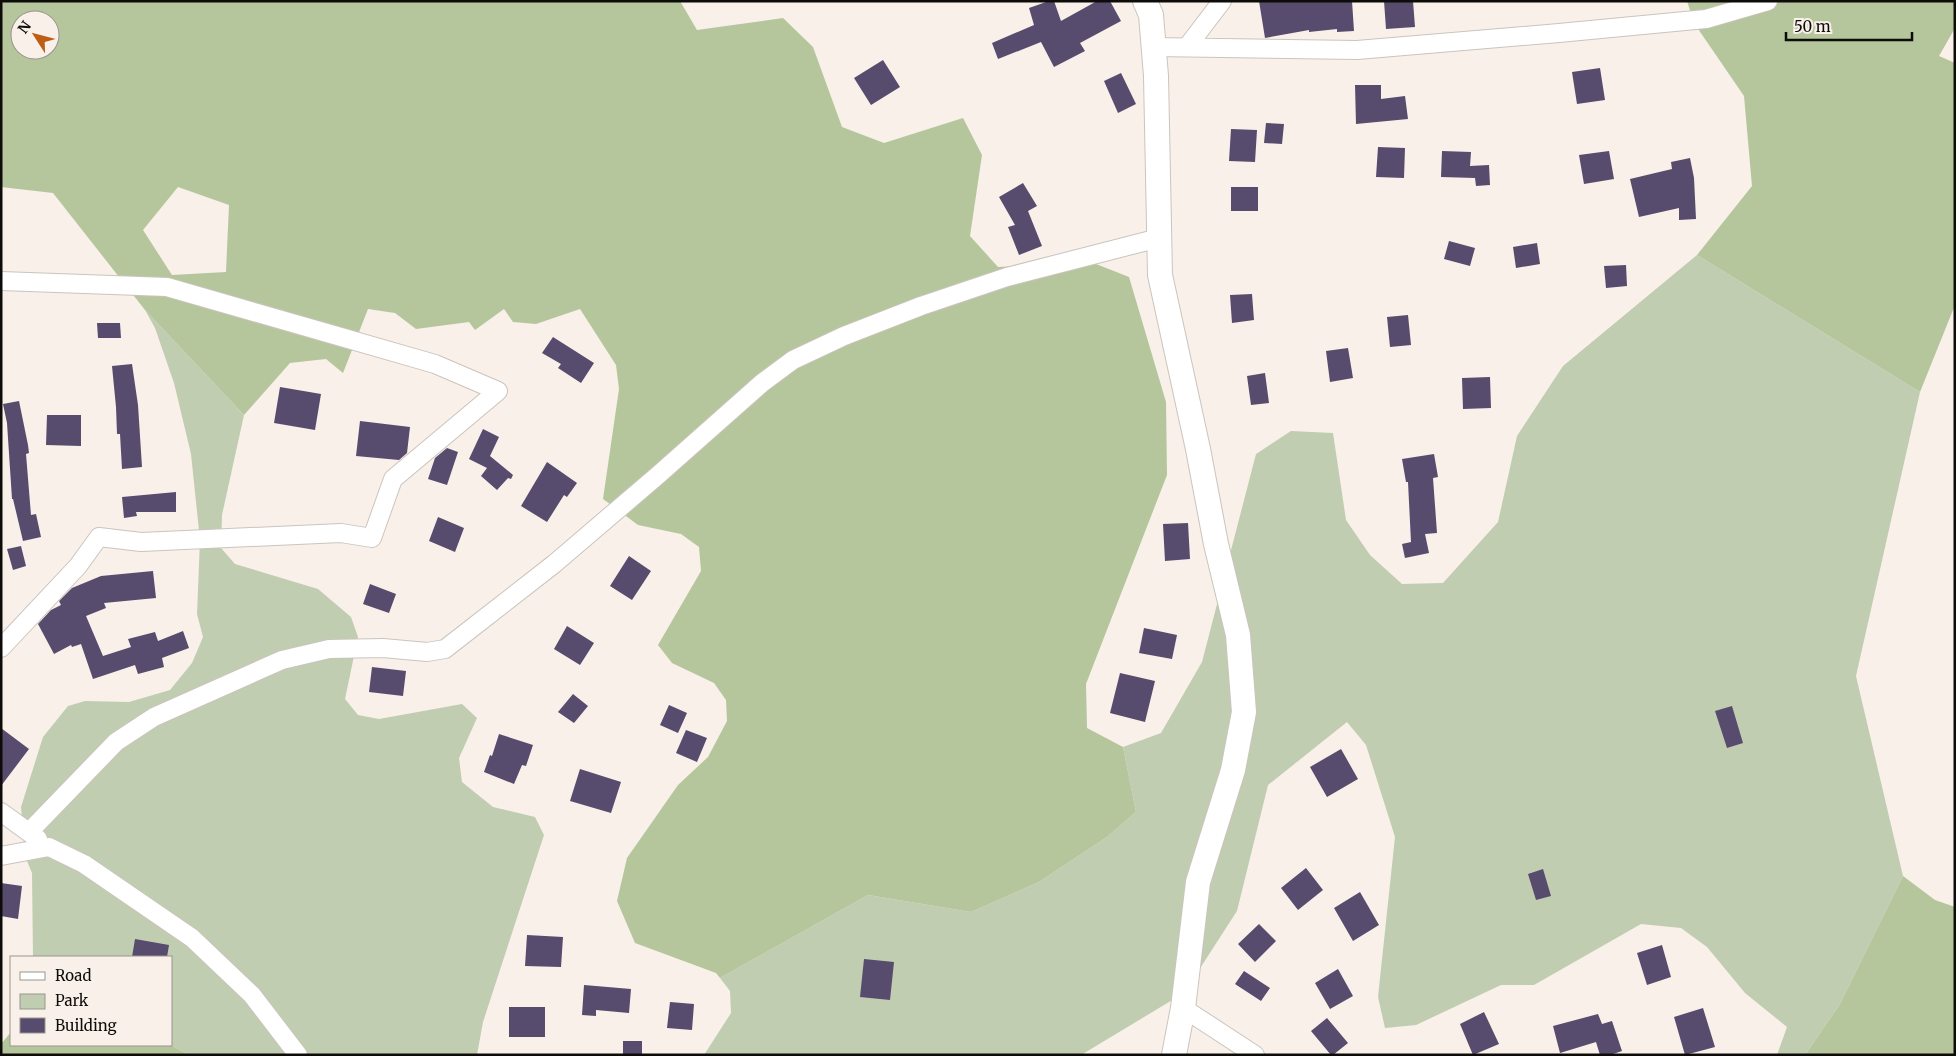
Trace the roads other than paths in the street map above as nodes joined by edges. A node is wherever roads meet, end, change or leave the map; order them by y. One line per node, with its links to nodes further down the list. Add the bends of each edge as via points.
1 (1145, 1): 4 (street, via 1151,15)
2 (1222, 1): 5 (street)
3 (1768, 1): 5 (street, via 1706,19 1395,47 1356,50)
4 (1154, 47): 5 (street); 6 (street)
5 (1187, 47)
6 (1159, 238): 10 (street, via 1007,277 921,306 793,360 762,383 554,564 445,649 428,652 383,648 328,649 282,660 154,717 116,742); 13 (street, via 1160,275 1238,635 1244,712 1234,770 1198,882)
7 (1, 281): 8 (street, via 167,287 435,364 498,390 393,479 372,538 341,533 141,542 99,537 78,566)
8 (1, 648)
9 (1, 812): 10 (street)
10 (29, 832): 11 (street)
11 (49, 847): 12 (street); 14 (street, via 84,864 192,938 252,995)
12 (1, 856)
13 (1183, 1008): 15 (street); 16 (street)
14 (298, 1055)
15 (1174, 1055)
16 (1255, 1055)

